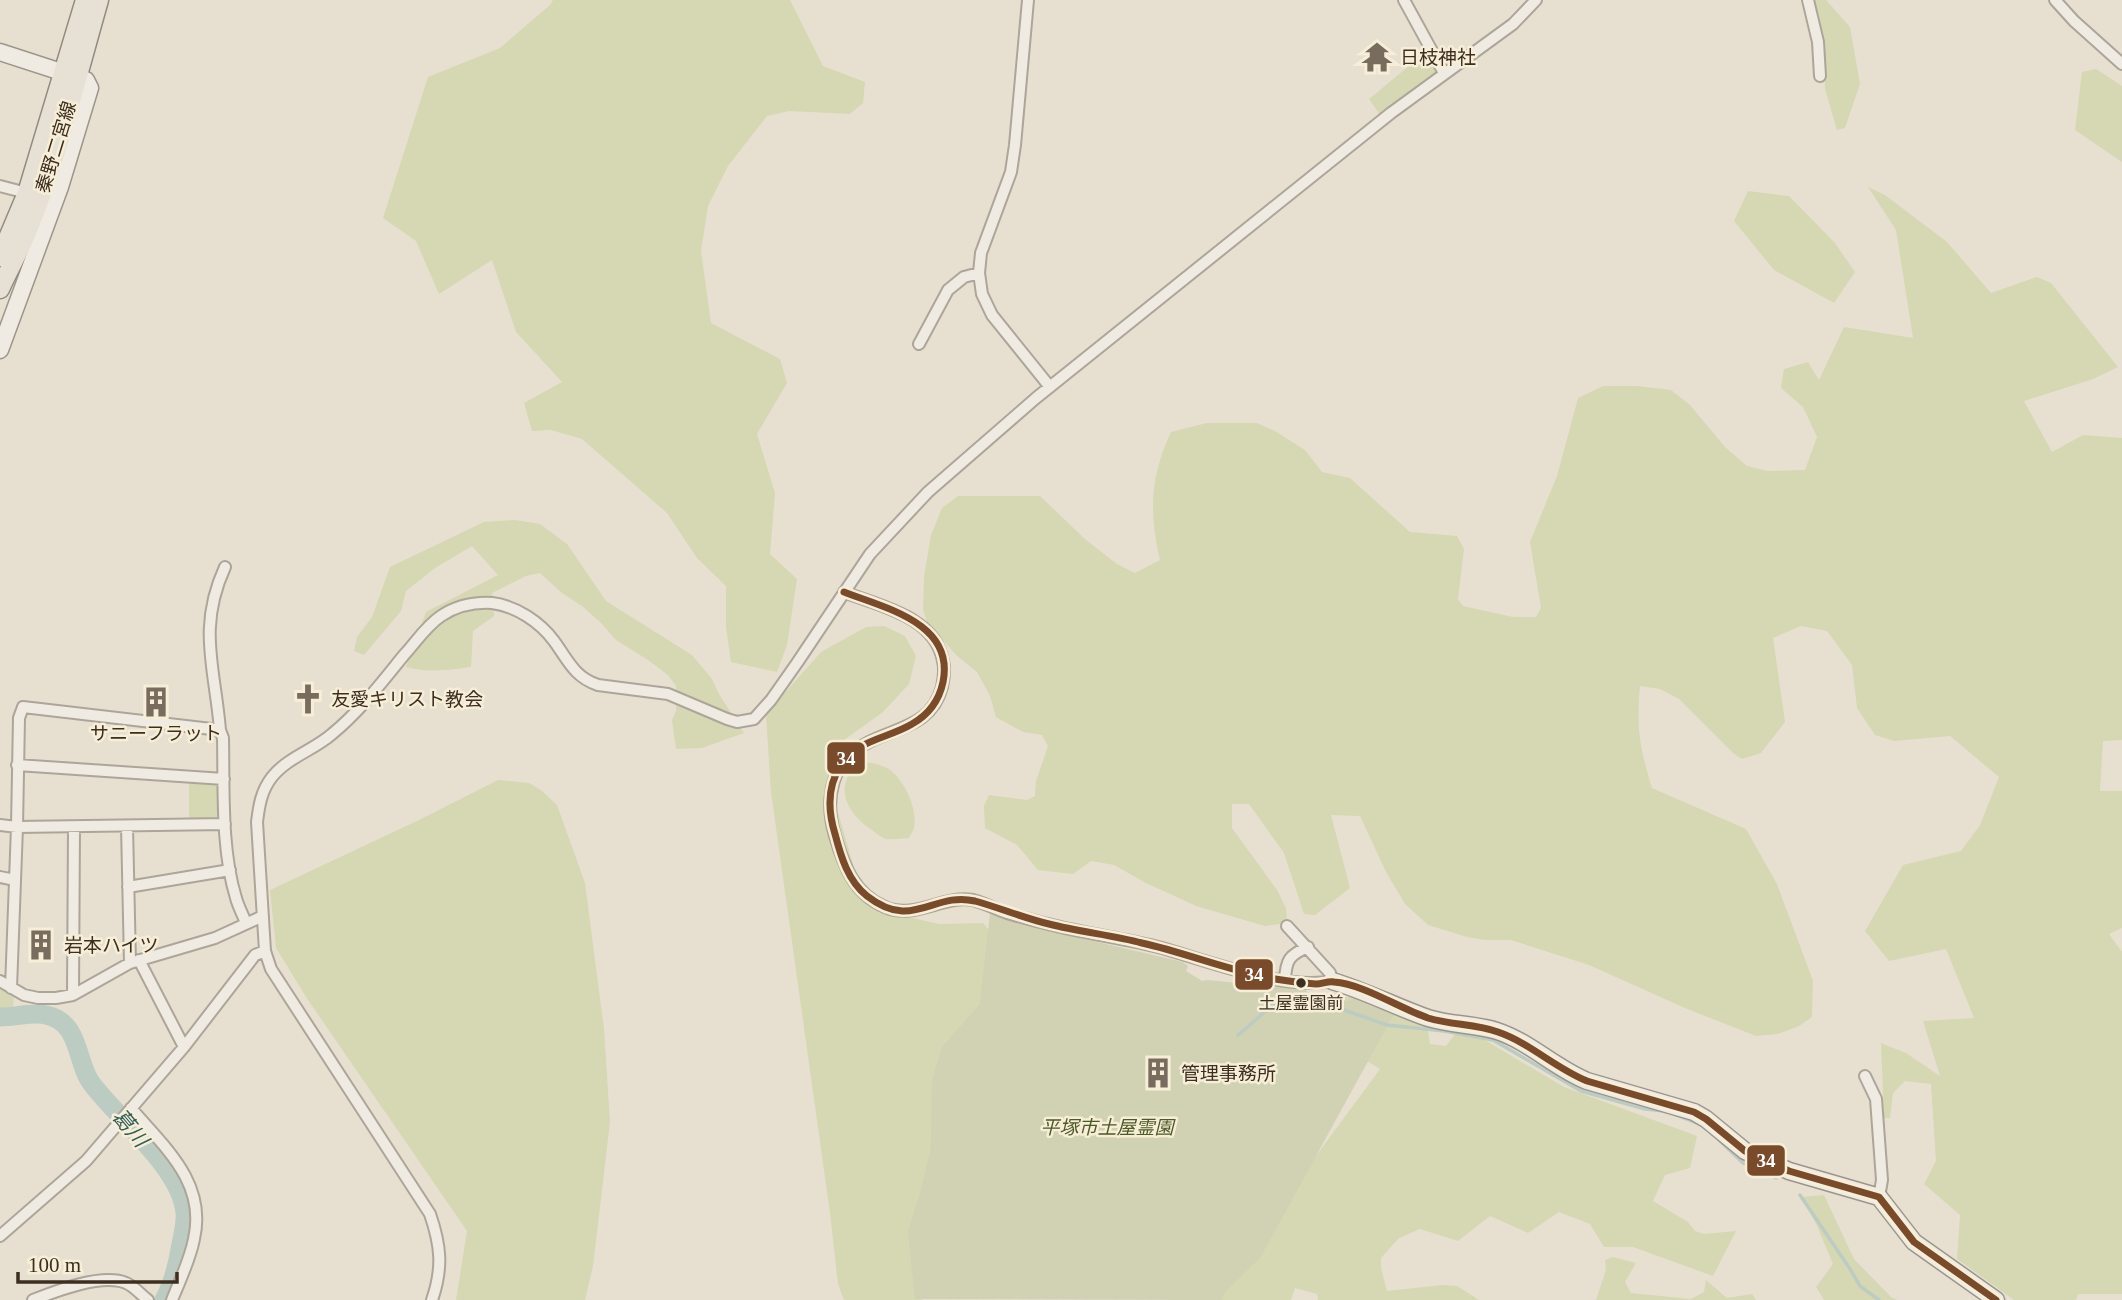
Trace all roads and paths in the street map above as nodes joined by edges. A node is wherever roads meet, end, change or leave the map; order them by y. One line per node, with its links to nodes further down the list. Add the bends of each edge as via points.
1 (85, 0): 11 (main road, 秦野二宮線)
2 (99, 0): 11 (main road, 秦野二宮線)
3 (1028, 0): 16 (street, via 1011,172 981,253)
4 (1404, 0): 10 (street)
5 (1536, 0): 10 (street, via 1513,23)
6 (1808, 0): 12 (street)
7 (2055, 0): 9 (street)
8 (0, 52): 11 (street)
9 (2122, 64)
10 (1444, 73): 20 (street)
11 (71, 74): 14 (main road, 秦野二宮線); 17 (main road, 秦野二宮線, via 38,203); 19 (street, via 86,79 90,92)
12 (1820, 76)
13 (0, 186): 14 (street)
14 (27, 193): 15 (main road, 秦野二宮線)
15 (0, 257)
16 (979, 273): 18 (street, via 964,277 948,290); 20 (street, via 992,315)
17 (0, 289)
18 (919, 344)
19 (0, 351)
20 (1050, 387): 22 (street, via 928,492 870,554)
21 (225, 567): 23 (street, via 217,583 208,633)
22 (844, 592): 35 (street, via 771,700 754,719 737,722 668,694 589,682 579,676 540,626 510,608 478,603 449,611 426,630 331,735 291,760 265,787 257,822); 41 (street, via 923,627 940,649 944,670 930,710 905,728 857,749 834,779 830,806 835,837 850,878 863,893 898,911 972,900 1051,925)
23 (220, 730): 24 (street, via 23,707); 25 (street)
24 (17, 765): 25 (street); 29 (street)
25 (224, 779): 26 (street)
26 (225, 824): 28 (street); 31 (street)
27 (0, 825): 29 (street)
28 (127, 826): 30 (street); 34 (street)
29 (17, 827): 30 (street); 33 (street)
30 (74, 827): 45 (street)
31 (230, 870): 34 (street); 36 (street)
32 (0, 877): 33 (street)
33 (15, 880): 44 (street)
34 (128, 887): 40 (street)
35 (263, 916): 36 (street); 39 (street)
36 (246, 923): 40 (street, via 215,938)
37 (1287, 926): 38 (street)
38 (1308, 947): 41 (street, via 1288,960); 43 (street)
39 (265, 951): 46 (street, via 255,955); 54 (street, via 271,969 430,1214 440,1258)
40 (134, 962): 45 (street); 46 (street)
41 (1285, 980): 43 (street)
42 (0, 981): 44 (street)
43 (1332, 981): 49 (street, via 1429,1018 1497,1031 1587,1081 1694,1112 1745,1151 1788,1171)
44 (11, 988): 45 (street, via 38,998)
45 (73, 995)
46 (184, 1047): 48 (street)
47 (1865, 1076): 49 (street, via 1876,1099 1882,1180)
48 (131, 1108): 50 (street, via 86,1161); 53 (street, via 179,1164 192,1192 196,1229)
49 (1879, 1197): 55 (street, via 1914,1242)
50 (0, 1236)
51 (33, 1300): 52 (street, via 104,1280 127,1283)
52 (148, 1300)
53 (172, 1300)
54 (432, 1300)
55 (1996, 1300)

